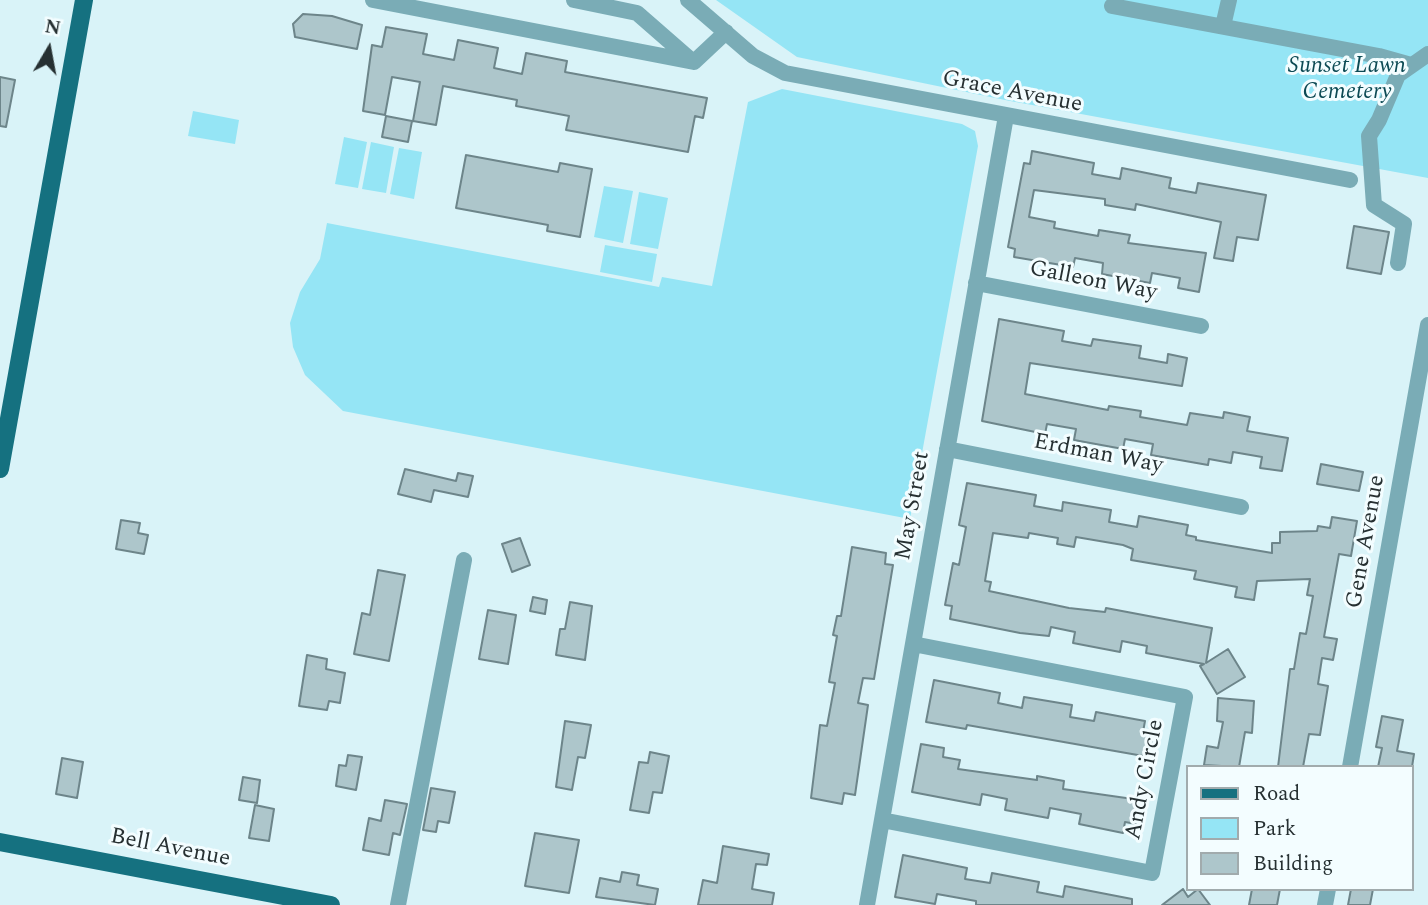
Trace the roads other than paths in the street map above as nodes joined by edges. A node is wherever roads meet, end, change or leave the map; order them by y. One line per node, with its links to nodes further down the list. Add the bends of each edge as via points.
1 (84, 0): 19 (main road)
2 (373, 0): 10 (street)
3 (574, 0): 10 (street, via 637,13)
4 (688, 0): 8 (street, Grace Avenue)
5 (1229, 0): 7 (street)
6 (1112, 6): 7 (street)
7 (1223, 26): 11 (street)
8 (726, 32): 10 (street); 12 (street, Grace Avenue, via 785,73)
9 (1428, 54): 11 (street)
10 (694, 62)
11 (1411, 65): 14 (street, via 1398,75 1369,136 1374,205 1404,224)
12 (1006, 116): 13 (street, Grace Avenue); 15 (street, May Street)
13 (1350, 180)
14 (1398, 263)
15 (976, 283): 17 (street, Galleon Way); 18 (street, May Street)
16 (1428, 325): 23 (street, Gene Avenue)
17 (1201, 326)
18 (947, 449): 20 (street, Erdman Way); 22 (street, May Street)
19 (0, 469)
20 (1241, 507)
21 (464, 560): 27 (street)
22 (913, 644): 24 (street, May Street); 24 (street, Andy Circle, via 1185,697 1152,873)
23 (1350, 765)
24 (882, 820): 28 (street, May Street)
25 (0, 842): 26 (main road, Bell Avenue)
26 (331, 905)
27 (398, 905)
28 (867, 905)

